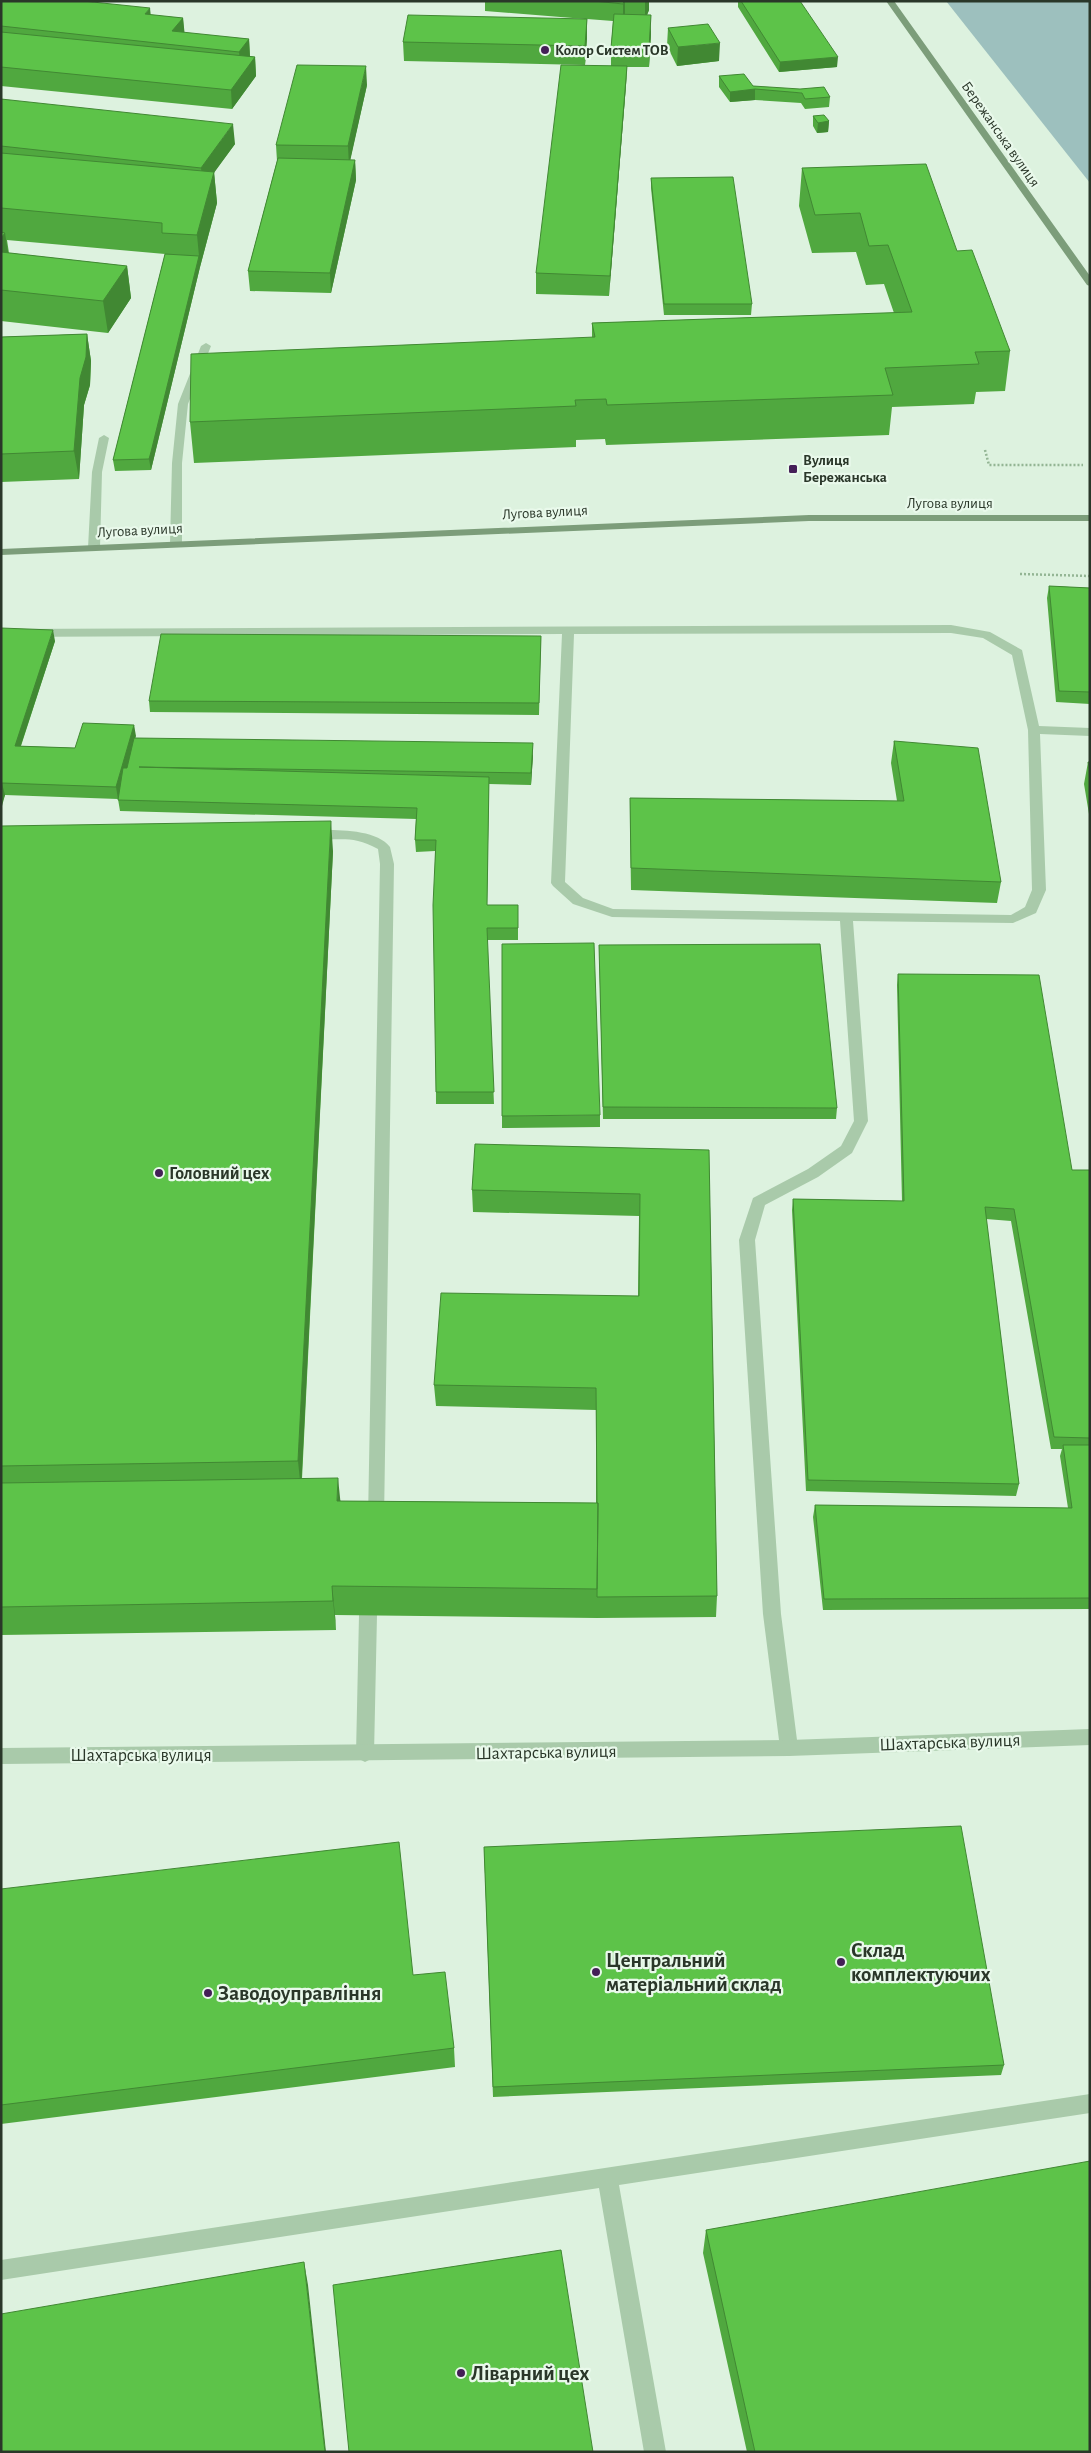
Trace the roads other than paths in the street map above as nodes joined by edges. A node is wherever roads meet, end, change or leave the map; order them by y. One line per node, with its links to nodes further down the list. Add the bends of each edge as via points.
1 (890, 1): 2 (main road, Бережанська вулиця)
2 (1090, 283)
3 (206, 346): 6 (street, via 183,404 177,463)
4 (104, 438): 7 (street, via 97,472)
5 (1090, 518): 6 (main road, Лугова вулиця, via 810,518)
6 (176, 544): 7 (main road, Лугова вулиця)
7 (94, 548): 8 (main road, Лугова вулиця)
8 (1, 552)
9 (568, 631): 10 (street); 11 (street, via 951,629 986,635 1018,653); 14 (street, via 558,883 578,901 612,913)
10 (1, 633)
11 (1034, 730): 12 (street); 14 (street, via 1039,890 1031,910 1013,919)
12 (1090, 732)
13 (300, 834): 15 (street, via 368,837 384,847 387,864)
14 (846, 918): 18 (street, via 861,1122 847,1149 813,1173 758,1202 747,1240 772,1614)
15 (376, 1529)
16 (368, 1615): 19 (street)
17 (1090, 1737): 18 (street, Шахтарська вулиця)
18 (789, 1748): 19 (street, Шахтарська вулиця)
19 (365, 1754): 20 (street, Шахтарська вулиця)
20 (1, 1756)
21 (1090, 2103): 22 (street)
22 (607, 2177): 23 (street); 24 (street)
23 (1, 2270)
24 (655, 2452)

